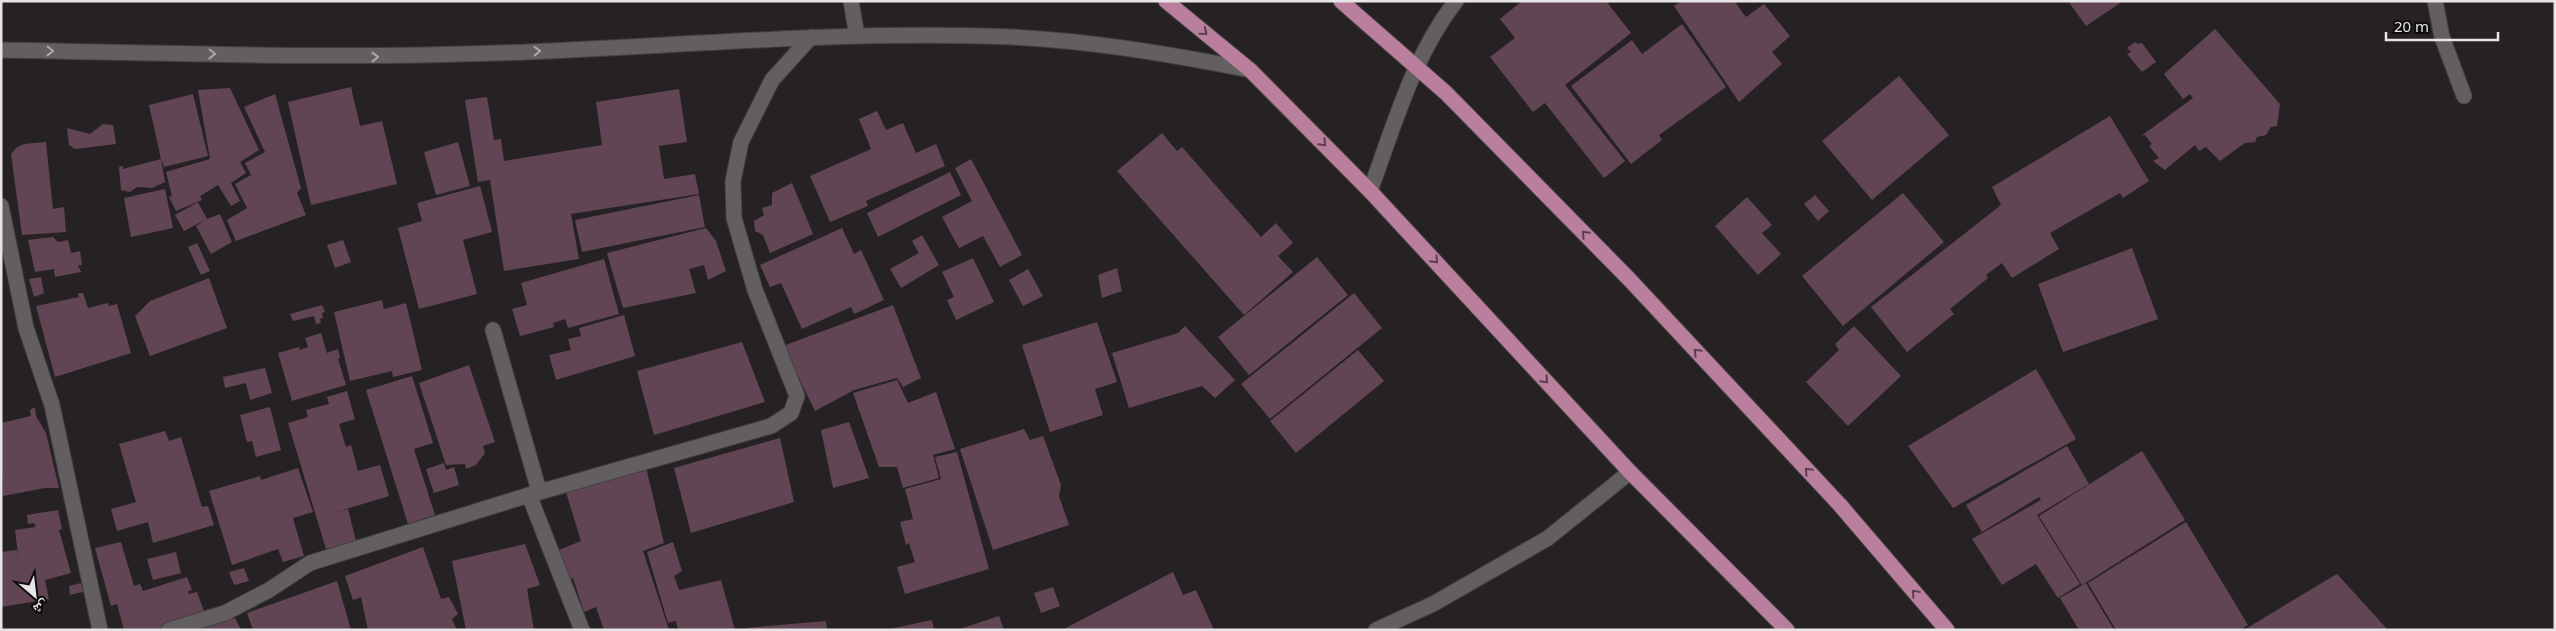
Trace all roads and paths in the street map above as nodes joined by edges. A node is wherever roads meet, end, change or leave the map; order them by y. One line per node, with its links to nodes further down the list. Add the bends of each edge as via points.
1 (852, 1): 6 (street)
2 (1166, 1): 10 (main road, one-way to 10)
3 (1341, 1): 9 (main road)
4 (1456, 1): 9 (street)
5 (2435, 1): 11 (street, via 2442,37)
6 (857, 36): 7 (street); 10 (street, via 1016,37 1173,54)
7 (811, 37): 8 (street, one-way to 7, via 410,56); 16 (street, via 772,80 741,142 732,181 734,218 755,290 797,396 791,413 771,426)
8 (1, 50)
9 (1417, 67): 12 (street); 22 (main road, one-way to 9, via 1840,505 1636,286)
10 (1250, 70): 12 (main road, one-way to 12)
11 (2464, 96)
12 (1370, 191): 15 (main road, one-way to 15)
13 (1, 206): 17 (street, via 26,328 52,405)
14 (493, 330): 16 (street)
15 (1630, 472): 20 (street, via 1548,538 1433,604); 21 (main road)
16 (534, 493): 18 (street, via 310,563 225,613); 19 (street)
17 (100, 630)
18 (169, 630)
19 (582, 630)
20 (1376, 630)
21 (1787, 630)
22 (1947, 630)

